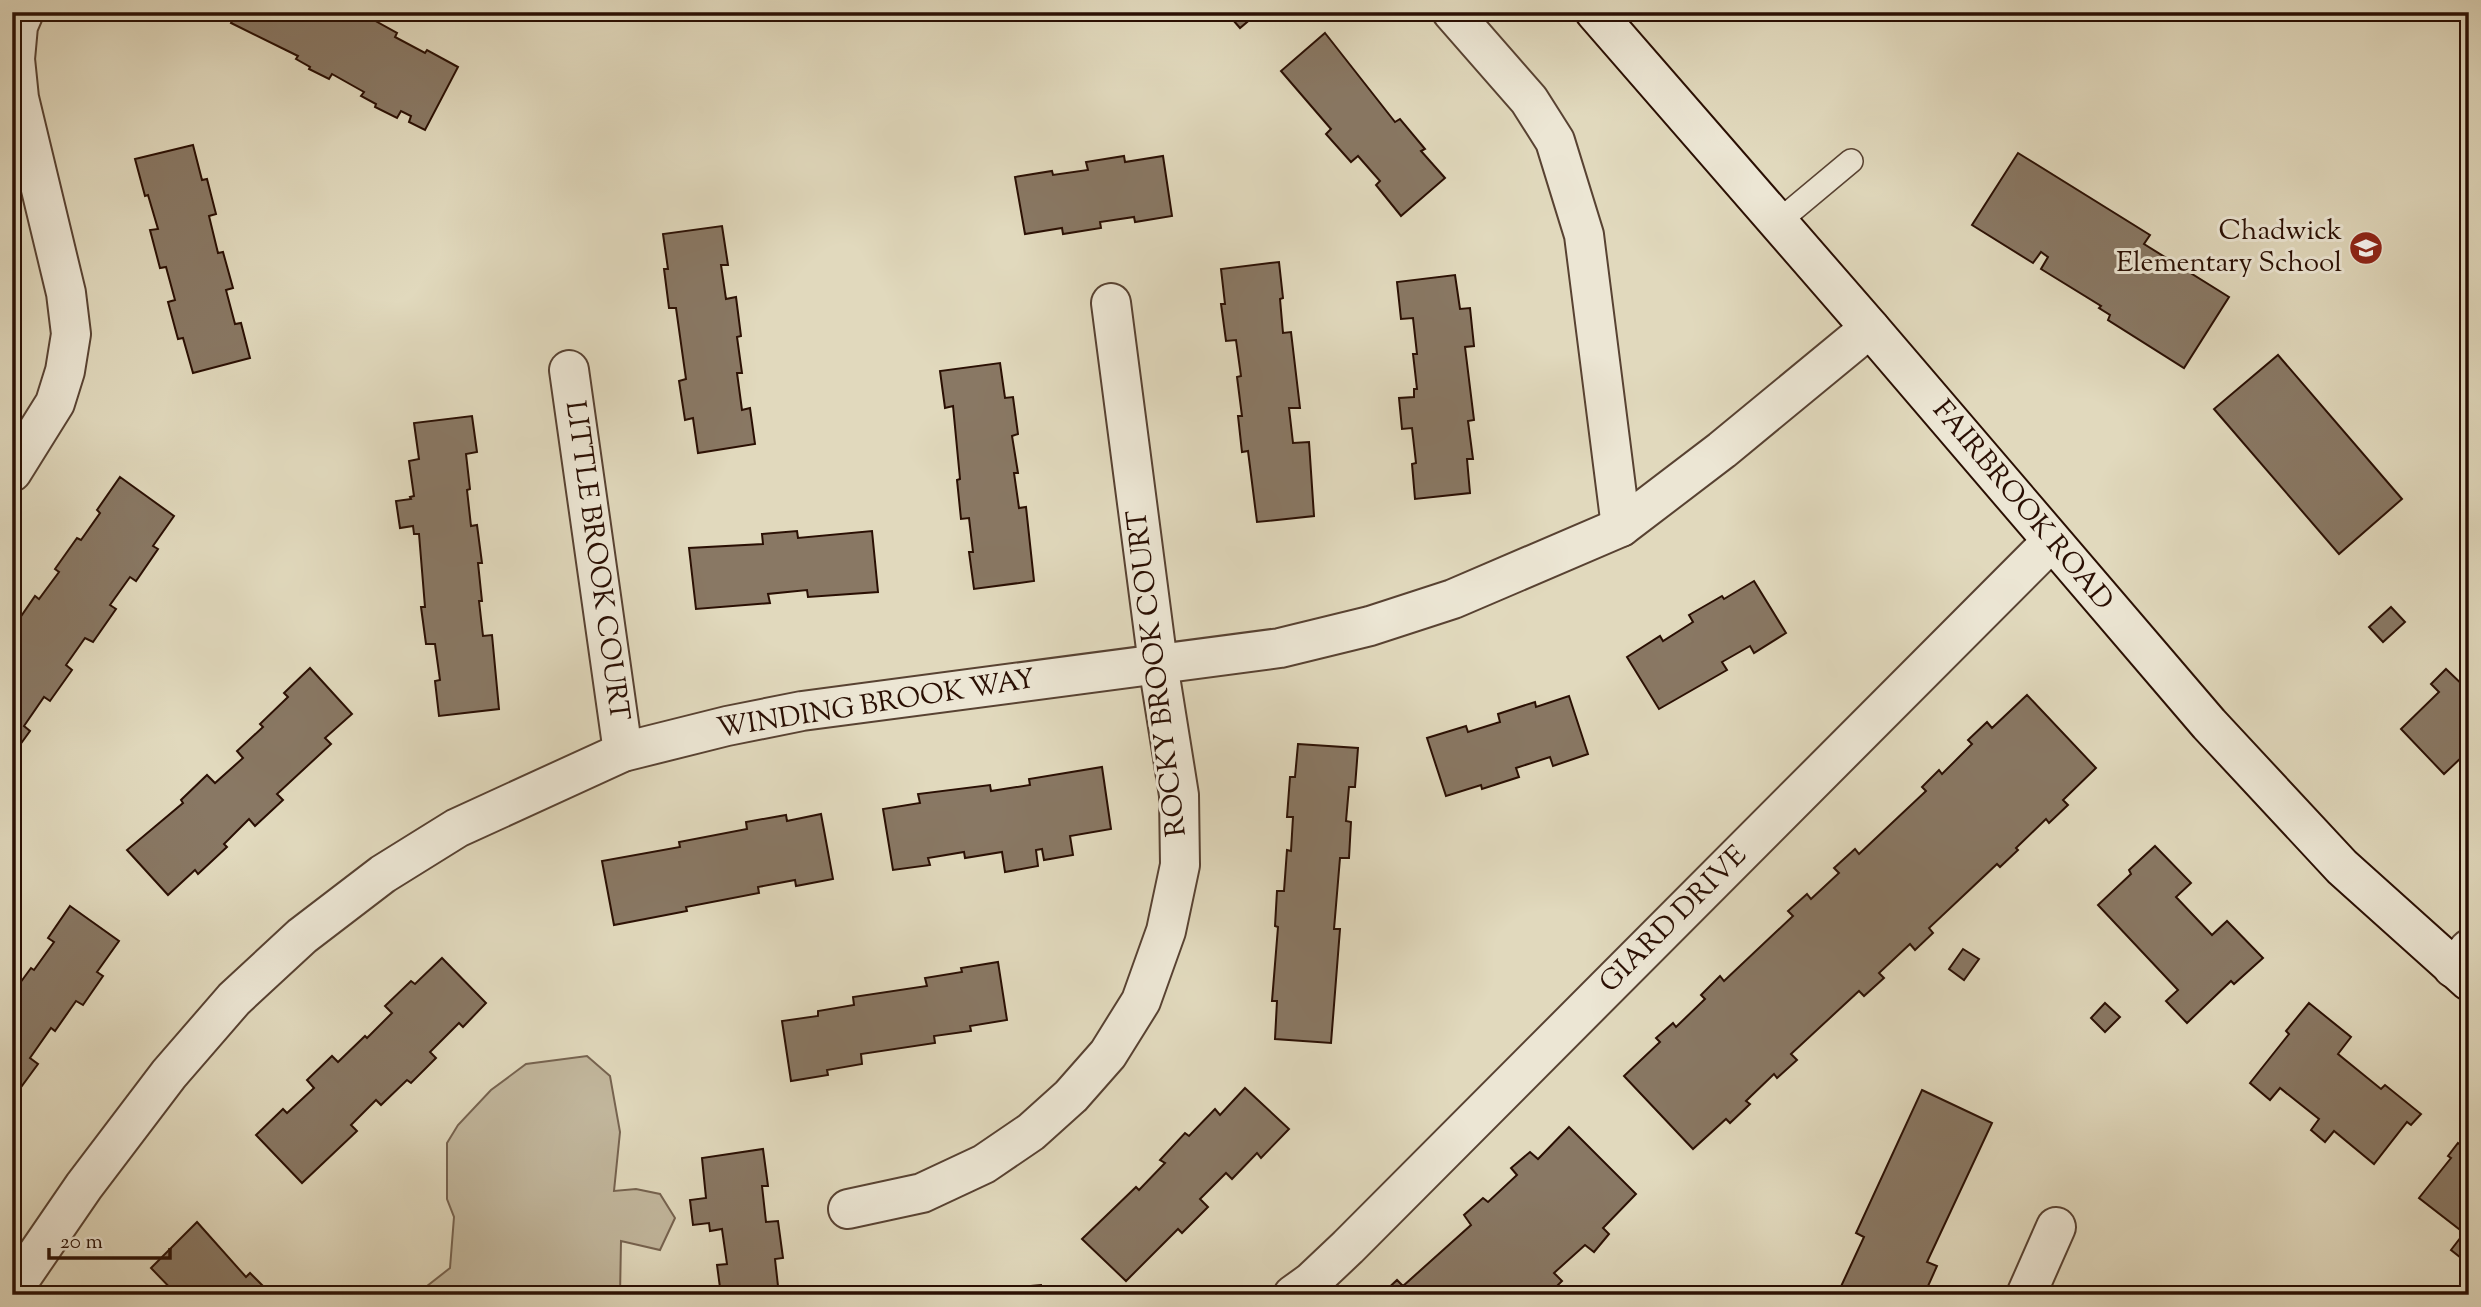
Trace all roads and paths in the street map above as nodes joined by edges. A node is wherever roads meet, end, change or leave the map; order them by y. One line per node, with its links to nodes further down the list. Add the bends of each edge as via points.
1 (24, 12): 9 (street, via 15,59 19,98 66,293 71,334 55,404)
2 (1452, 12): 10 (street, via 1529,100 1555,141 1584,235)
3 (1595, 12): 5 (street, FAIRBROOK ROAD)
4 (1851, 161): 5 (lane)
5 (1778, 222): 7 (street, FAIRBROOK ROAD)
6 (1111, 303): 12 (street, ROCKY BROOK COURT)
7 (1870, 328): 10 (street, WINDING BROOK WAY); 11 (street, FAIRBROOK ROAD)
8 (569, 370): 13 (street, LITTLE BROOK COURT)
9 (12, 472)
10 (1621, 527): 12 (street, WINDING BROOK WAY, via 1453,599 1370,626 1280,648)
11 (2051, 542): 14 (street, FAIRBROOK ROAD, via 2209,724 2342,867); 18 (street, GIARD DRIVE, via 1348,1247)
12 (1158, 664): 13 (street, WINDING BROOK WAY, via 802,711); 15 (street, ROCKY BROOK COURT, via 1179,795 1180,865 1166,932 1141,1001 1108,1054 1031,1132 984,1164 922,1193)
13 (623, 752): 17 (street, WINDING BROOK WAY, via 457,828 383,874 302,936 234,999 169,1074 84,1186)
14 (2463, 966)
15 (848, 1209)
16 (2056, 1227): 19 (street)
17 (18, 1287)
18 (1293, 1295)
19 (2026, 1295)

